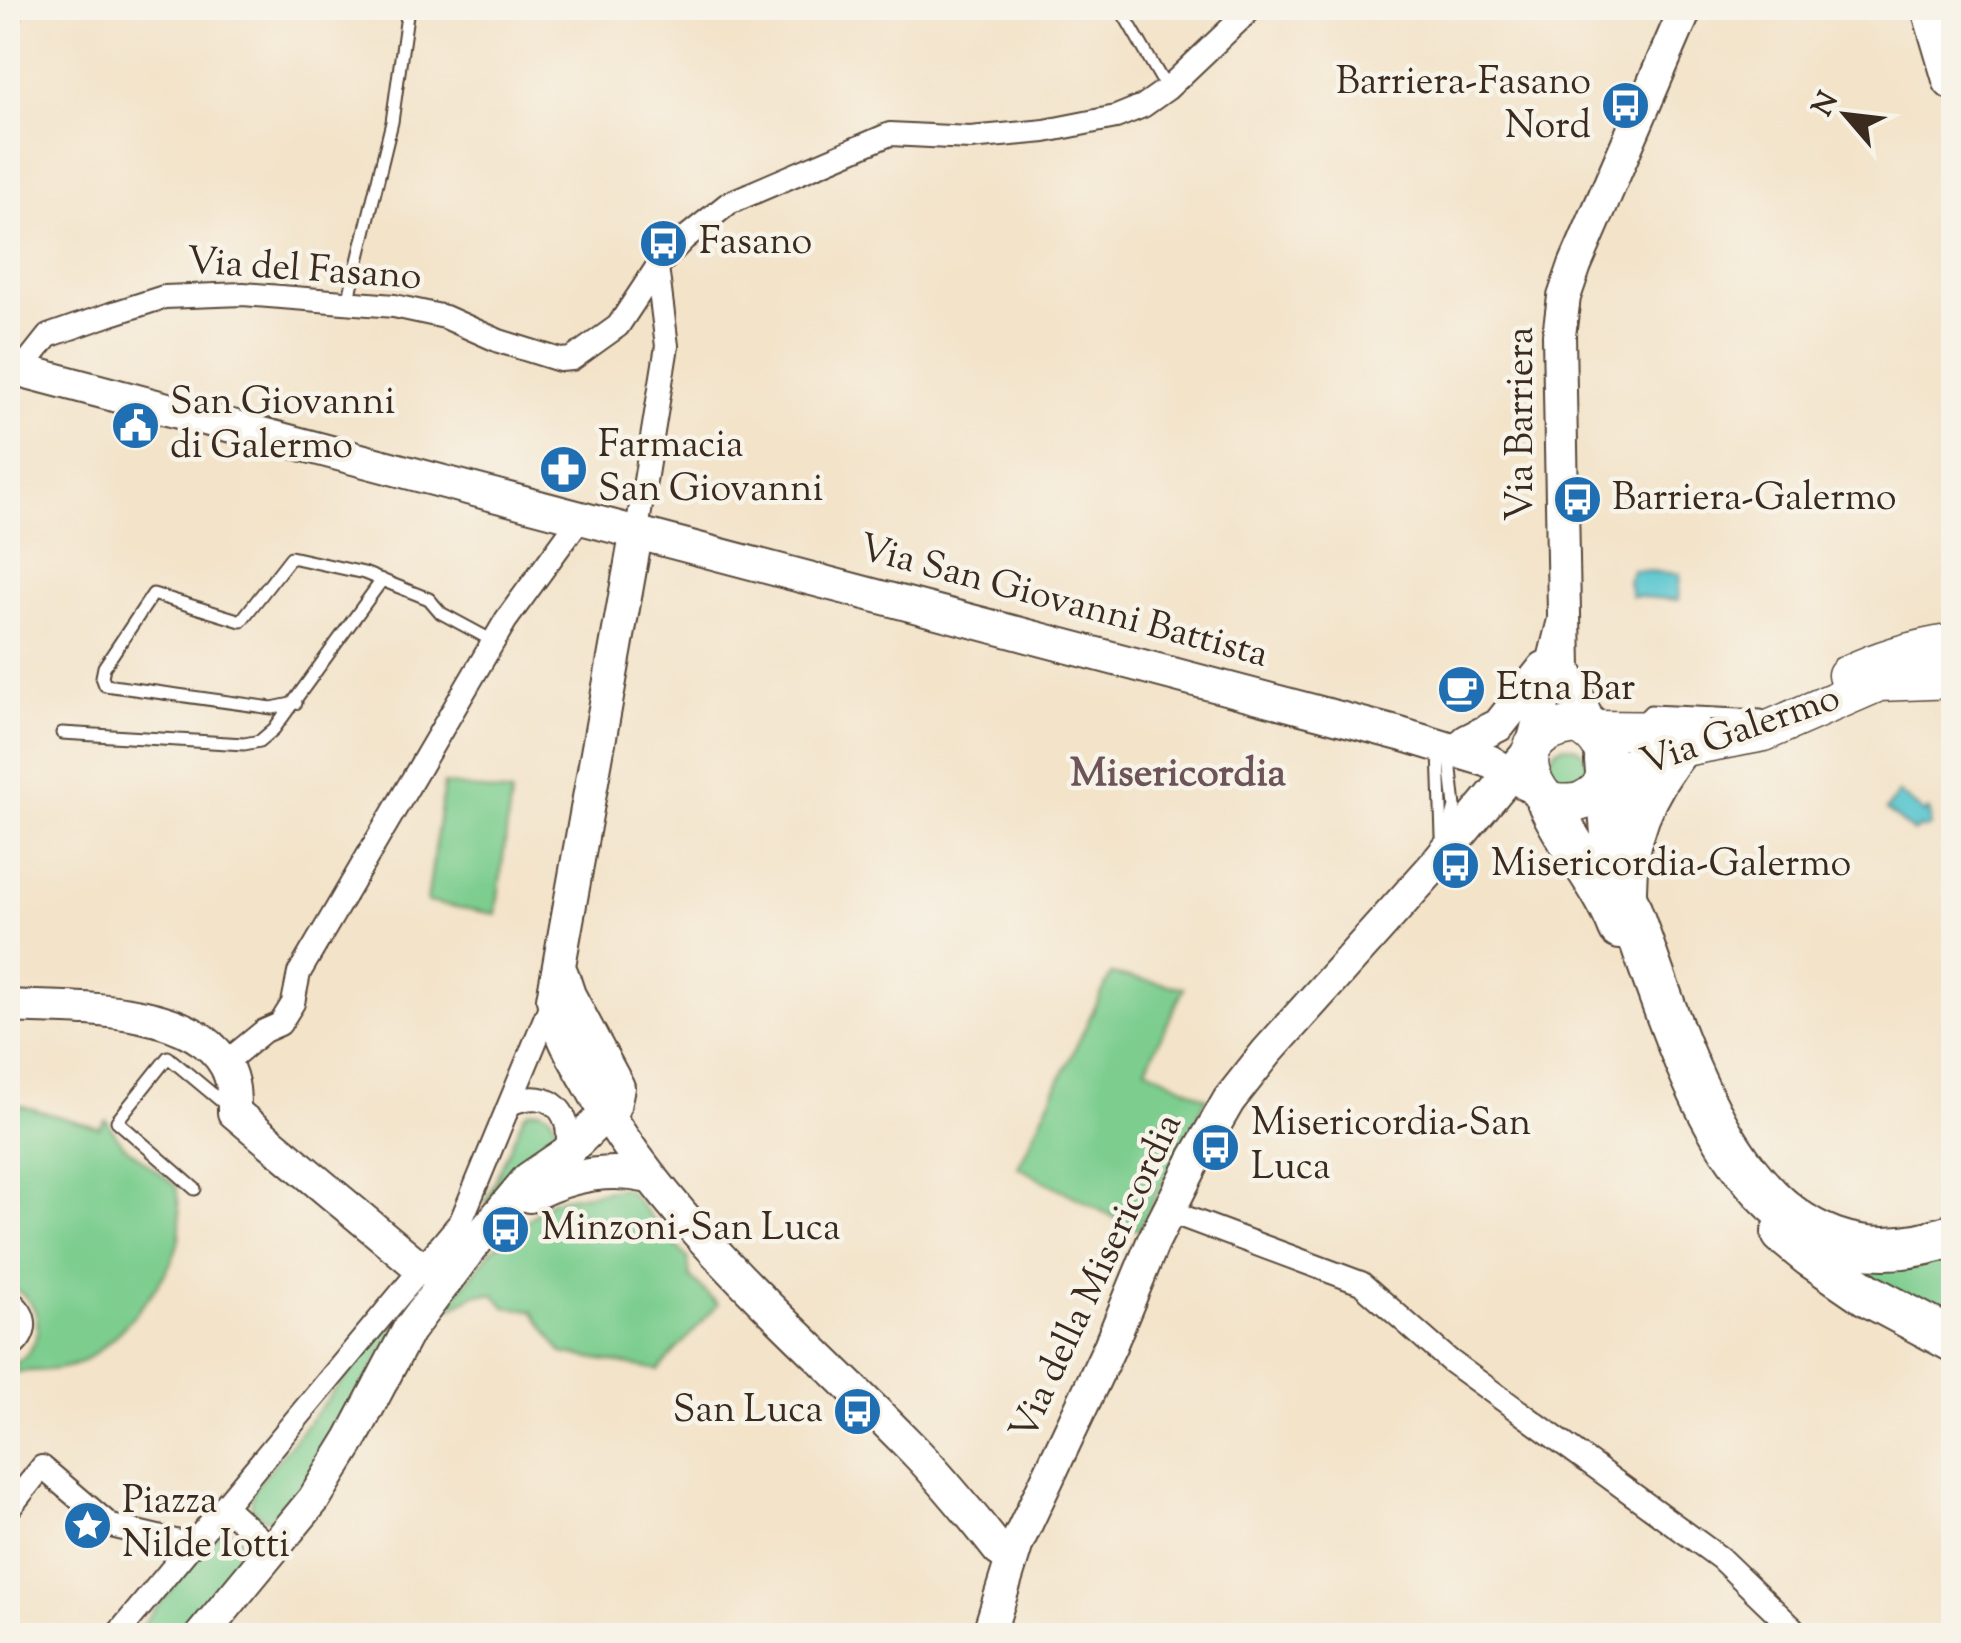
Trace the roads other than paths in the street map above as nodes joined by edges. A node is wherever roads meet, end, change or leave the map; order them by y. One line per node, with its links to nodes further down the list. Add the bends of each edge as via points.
1 (11, 8): 7 (street)
2 (408, 8): 11 (lane, via 392,122)
3 (1120, 8): 9 (lane)
4 (1252, 8): 9 (street, Via del Fasano)
5 (1686, 8): 16 (main road, Via Barriera, via 1564,297 1558,366)
6 (1933, 8): 8 (highway)
7 (8, 20)
8 (1954, 78)
9 (1167, 89): 10 (street, Via del Fasano, via 1116,117 1046,131 970,138 890,134 729,203)
10 (657, 267): 11 (street, Via del Fasano, via 618,326 572,360 499,341 445,317); 14 (street, via 667,346)
11 (348, 302): 12 (street, Via del Fasano, via 164,296 48,336)
12 (14, 368): 13 (main road, Via San Giovanni Battista)
13 (581, 517): 14 (main road, Via San Giovanni Battista); 17 (street)
14 (637, 530): 23 (main road, Via San Giovanni Battista); 30 (main road)
15 (382, 580): 17 (lane, via 428,599 440,613); 21 (lane); 21 (lane, via 291,557 241,621 152,594 102,677 105,685 272,708)
16 (1562, 624): 19 (main road); 25 (main road, via 1564,669)
17 (493, 641): 33 (street, via 299,973 280,1024)
18 (1954, 643): 25 (main road, Via Galermo, via 1874,662 1761,716)
19 (1552, 656): 23 (main road, via 1499,725); 26 (main road)
20 (1954, 679): 24 (main road, Via Galermo, via 1880,682 1764,732)
21 (296, 703): 22 (lane, via 260,741 244,744)
22 (62, 733)
23 (1437, 746): 26 (main road, Via San Giovanni Battista); 27 (main road, via 1466,773); 28 (lane)
24 (1680, 746): 25 (main road, Via Galermo, via 1646,758); 29 (highway, via 1636,818)
25 (1605, 749): 26 (main road, via 1577,725); 26 (main road, via 1576,803); 29 (highway, via 1610,841)
26 (1538, 777): 27 (main road); 28 (main road, via 1466,846); 45 (highway, via 1608,897 1680,1084 1724,1169 1811,1256)
27 (1476, 817): 28 (main road)
28 (1439, 850): 40 (main road, Via della Misericordia, via 1382,926 1239,1088)
29 (1626, 896): 42 (highway, via 1702,1096 1762,1193 1807,1227 1860,1246 1898,1248)
30 (561, 965): 31 (main road); 36 (main road, via 568,995 618,1087)
31 (553, 999): 34 (street); 36 (main road, via 556,1022)
32 (8, 1006): 33 (main road, via 161,1021 204,1041)
33 (225, 1063): 35 (main road)
34 (512, 1103): 37 (street, via 552,1102 568,1124); 43 (street, via 461,1221)
35 (234, 1112): 39 (lane, via 168,1057 117,1122); 43 (main road)
36 (606, 1116): 37 (main road); 38 (main road)
37 (566, 1153): 41 (main road, via 528,1180)
38 (649, 1177): 41 (main road, via 598,1172 558,1182); 51 (main road, via 940,1476)
39 (196, 1189)
40 (1168, 1211): 51 (main road, Via della Misericordia); 55 (street, via 1361,1283 1450,1360 1720,1558)
41 (500, 1215): 50 (main road, via 408,1331 351,1439)
42 (1954, 1235)
43 (422, 1269): 47 (street)
44 (8, 1300): 46 (street, via 25,1326)
45 (1954, 1341)
46 (8, 1350)
47 (224, 1506): 49 (street); 50 (street)
48 (8, 1510): 49 (street, via 42,1468 112,1526)
49 (192, 1544): 52 (street)
50 (273, 1550): 53 (main road)
51 (1011, 1558): 54 (main road, Via della Misericordia)
52 (116, 1636)
53 (200, 1636)
54 (988, 1636)
55 (1801, 1636)

